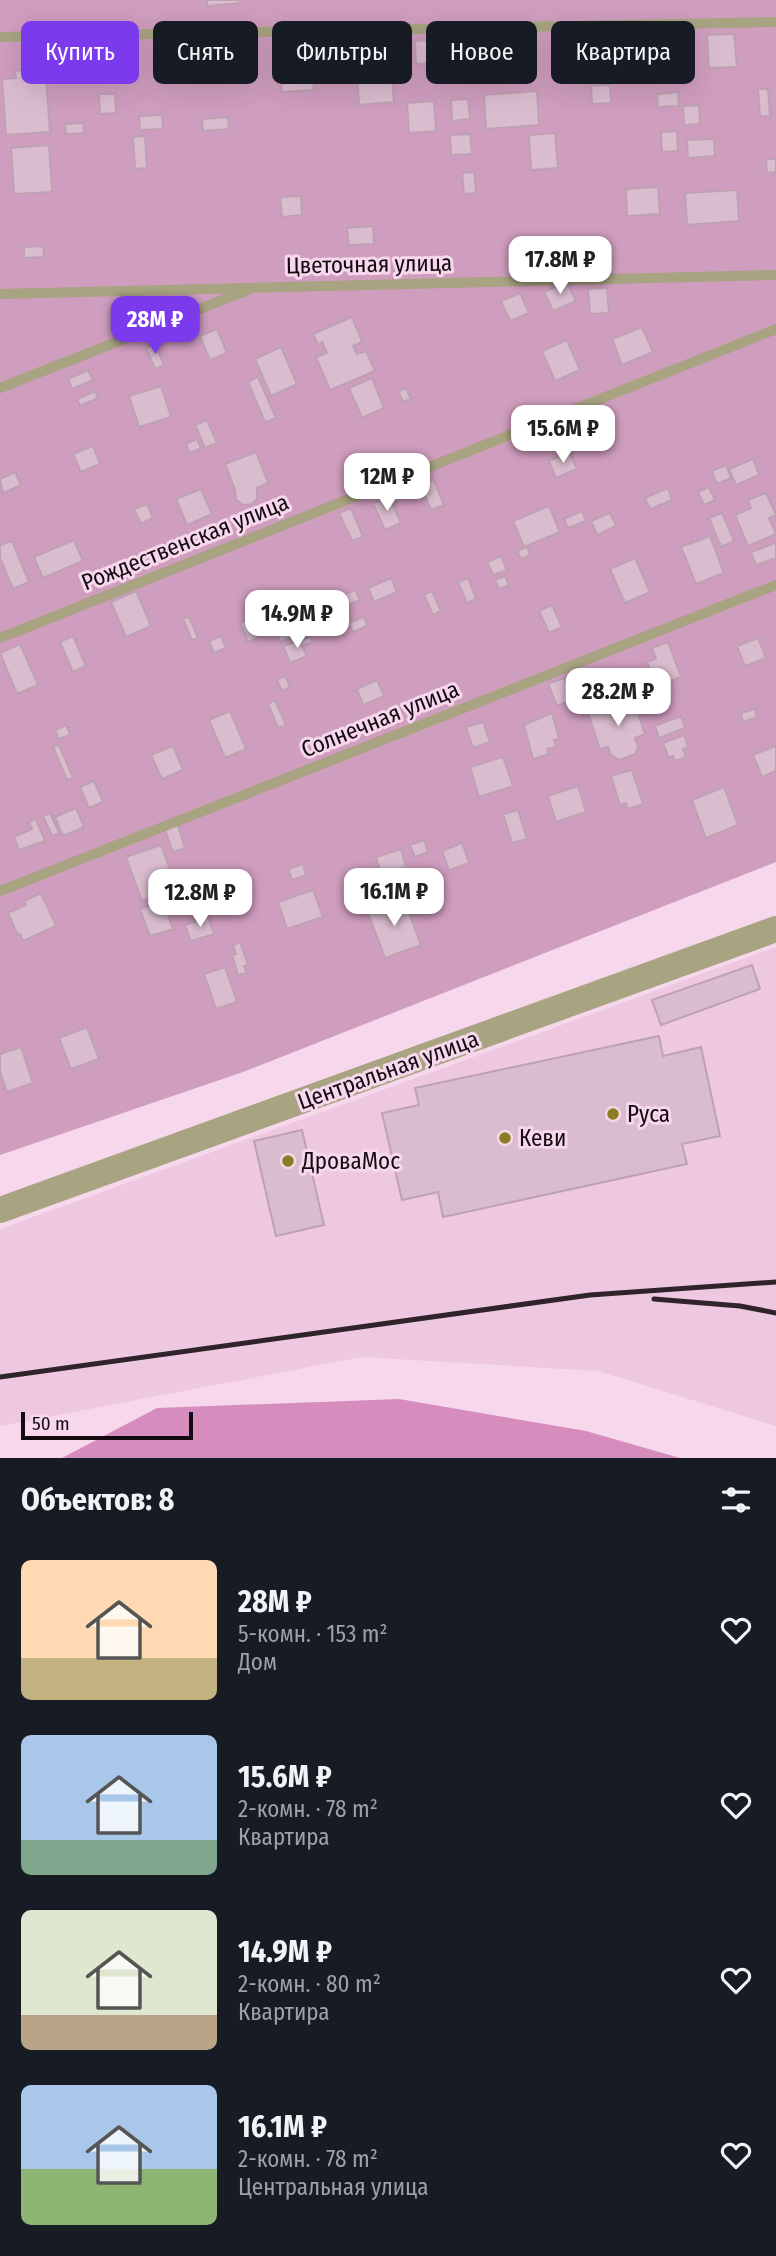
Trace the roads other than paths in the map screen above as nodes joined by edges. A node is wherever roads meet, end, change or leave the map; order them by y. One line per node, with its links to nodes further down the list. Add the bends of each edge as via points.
1 (776, 22): 2 (lane)
2 (0, 37)
3 (776, 275): 4 (lane, Цветочная улица)
4 (257, 287): 5 (lane, Цветочная улица); 7 (lane, Цветочная улица)
5 (0, 294)
6 (776, 329): 9 (lane, Рождественская улица)
7 (0, 388)
8 (776, 585): 10 (lane, Солнечная улица)
9 (0, 638)
10 (0, 891)
11 (776, 929): 12 (street, Центральная улица)
12 (0, 1210)

